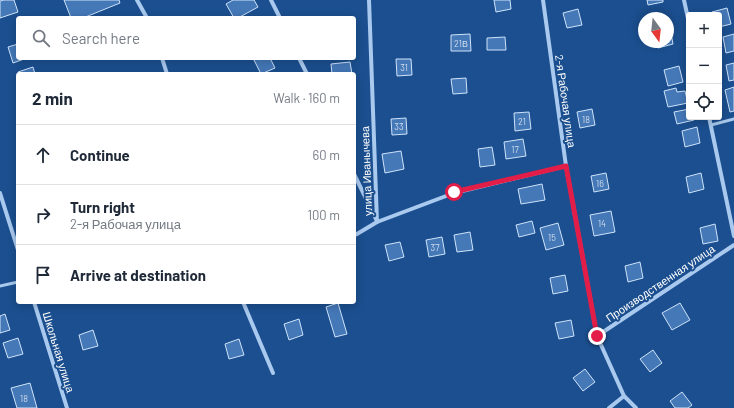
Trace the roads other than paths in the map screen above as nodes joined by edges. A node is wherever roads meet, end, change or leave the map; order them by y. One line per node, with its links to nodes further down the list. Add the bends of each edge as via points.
1 (137, 0): 7 (street)
2 (271, 0): 8 (street)
3 (369, 0): 19 (street, улица Иванычева)
4 (543, 0): 16 (street, 2-я Рабочая улица)
5 (684, 0): 6 (street)
6 (687, 12)
7 (146, 16)
8 (279, 16)
9 (163, 60): 11 (street)
10 (300, 60): 12 (street)
11 (166, 72)
12 (306, 72)
13 (734, 119): 15 (lane)
14 (710, 120): 15 (street)
15 (711, 125): 21 (street)
16 (566, 166): 19 (street, via 454,192); 28 (street, 2-я Рабочая улица)
17 (356, 178): 19 (street)
18 (0, 193): 22 (street)
19 (377, 222): 20 (street)
20 (356, 234)
21 (734, 236)
22 (16, 244)
23 (734, 245): 28 (street, Производственная улица)
24 (16, 282): 25 (lane)
25 (0, 286)
26 (35, 304): 31 (street, Школьная улица)
27 (245, 304): 29 (street)
28 (597, 336): 30 (street, 2-я Рабочая улица)
29 (274, 373)
30 (624, 396): 32 (street); 33 (street, 2-я Рабочая улица)
31 (67, 408)
32 (609, 408)
33 (636, 408)

